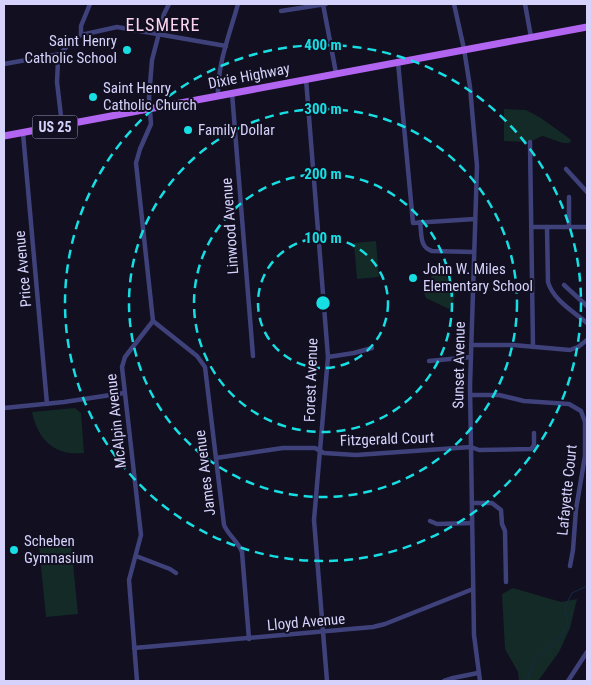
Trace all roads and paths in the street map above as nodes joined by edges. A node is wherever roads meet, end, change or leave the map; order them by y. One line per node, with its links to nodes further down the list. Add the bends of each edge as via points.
1 (90, 4): 10 (street, via 81,26)
2 (169, 4): 9 (street)
3 (238, 4): 12 (street)
4 (324, 4): 7 (street); 17 (street)
5 (454, 4): 13 (street, Sunset Avenue)
6 (525, 4): 11 (street)
7 (282, 11)
8 (587, 27): 11 (main road, Dixie Highway / US 25)
9 (160, 34): 10 (street, via 117,27); 12 (street); 21 (street, via 150,75)
10 (81, 35): 14 (street)
11 (531, 37): 13 (main road, Dixie Highway / US 25)
12 (226, 46): 20 (street)
13 (464, 49): 15 (main road, Dixie Highway / US 25); 29 (street, Sunset Avenue, via 477,166)
14 (60, 54): 16 (street); 22 (street, via 57,76)
15 (398, 62): 17 (main road, Dixie Highway / US 25); 30 (street, via 413,222)
16 (4, 64)
17 (336, 73): 18 (main road, Dixie Highway / US 25)
18 (306, 79): 19 (main road, Dixie Highway / US 25); 45 (street, Forest Avenue)
19 (232, 93): 20 (main road, Dixie Highway / US 25); 44 (street, Linwood Avenue)
20 (218, 96): 21 (main road, Dixie Highway / US 25)
21 (150, 109): 22 (main road, Dixie Highway / US 25); 38 (street, via 150,128 136,163)
22 (62, 125): 23 (main road, Dixie Highway / US 25)
23 (24, 133): 24 (main road, Dixie Highway / US 25); 50 (street, Price Avenue)
24 (4, 136)
25 (530, 142): 32 (street)
26 (566, 169): 27 (street)
27 (587, 192)
28 (569, 197): 33 (street)
29 (475, 219): 30 (street); 35 (street, Sunset Avenue)
30 (420, 222): 35 (street, via 426,249 432,252)
31 (547, 226): 32 (street); 33 (street); 39 (street, via 549,288)
32 (531, 227): 42 (street)
33 (569, 227): 34 (street)
34 (587, 227)
35 (474, 252): 41 (street, Sunset Avenue)
36 (564, 285): 37 (street)
37 (587, 306)
38 (153, 321): 48 (street, McAlpin Avenue, via 125,357); 55 (street, James Avenue, via 203,363)
39 (587, 323)
40 (587, 340): 42 (street, via 574,349)
41 (471, 345): 42 (street); 46 (street, Sunset Avenue)
42 (532, 347)
43 (372, 348): 45 (street)
44 (253, 356)
45 (328, 357): 54 (street, Forest Avenue)
46 (471, 357): 47 (street); 49 (street, Sunset Avenue)
47 (429, 361)
48 (124, 393): 50 (street); 59 (street, McAlpin Avenue, via 141,524)
49 (471, 395): 53 (street, Sunset Avenue); 60 (street, Lafayette Court, via 499,395 524,401 569,404 581,411 585,422 585,456)
50 (47, 404): 51 (street)
51 (4, 408)
52 (534, 433): 53 (street, Fitzgerald Court, via 531,449 479,450)
53 (471, 447): 54 (street, Fitzgerald Court, via 364,455); 56 (street, Sunset Avenue)
54 (320, 451): 55 (street, Fitzgerald Court, via 315,448 283,448); 64 (street, Forest Avenue, via 314,525)
55 (216, 458): 65 (street, James Avenue, via 224,525 242,552)
56 (472, 504): 58 (street, Sunset Avenue); 62 (street, via 492,503 501,510 505,531)
57 (430, 521): 58 (street, via 437,524)
58 (472, 523): 63 (street, Sunset Avenue)
59 (136, 556): 61 (street); 66 (street, McAlpin Avenue, via 129,592)
60 (570, 566)
61 (176, 573)
62 (506, 582)
63 (473, 589): 64 (street, Lloyd Avenue, via 385,624); 68 (street, Sunset Avenue)
64 (323, 632): 65 (street, Lloyd Avenue); 70 (street, Forest Avenue)
65 (248, 640): 66 (street, Lloyd Avenue)
66 (134, 648): 69 (street, McAlpin Avenue)
67 (587, 652): 73 (street)
68 (478, 673): 71 (street); 72 (street, Sunset Avenue)
69 (137, 681)
70 (327, 681)
71 (444, 681)
72 (480, 681)
73 (568, 681)

